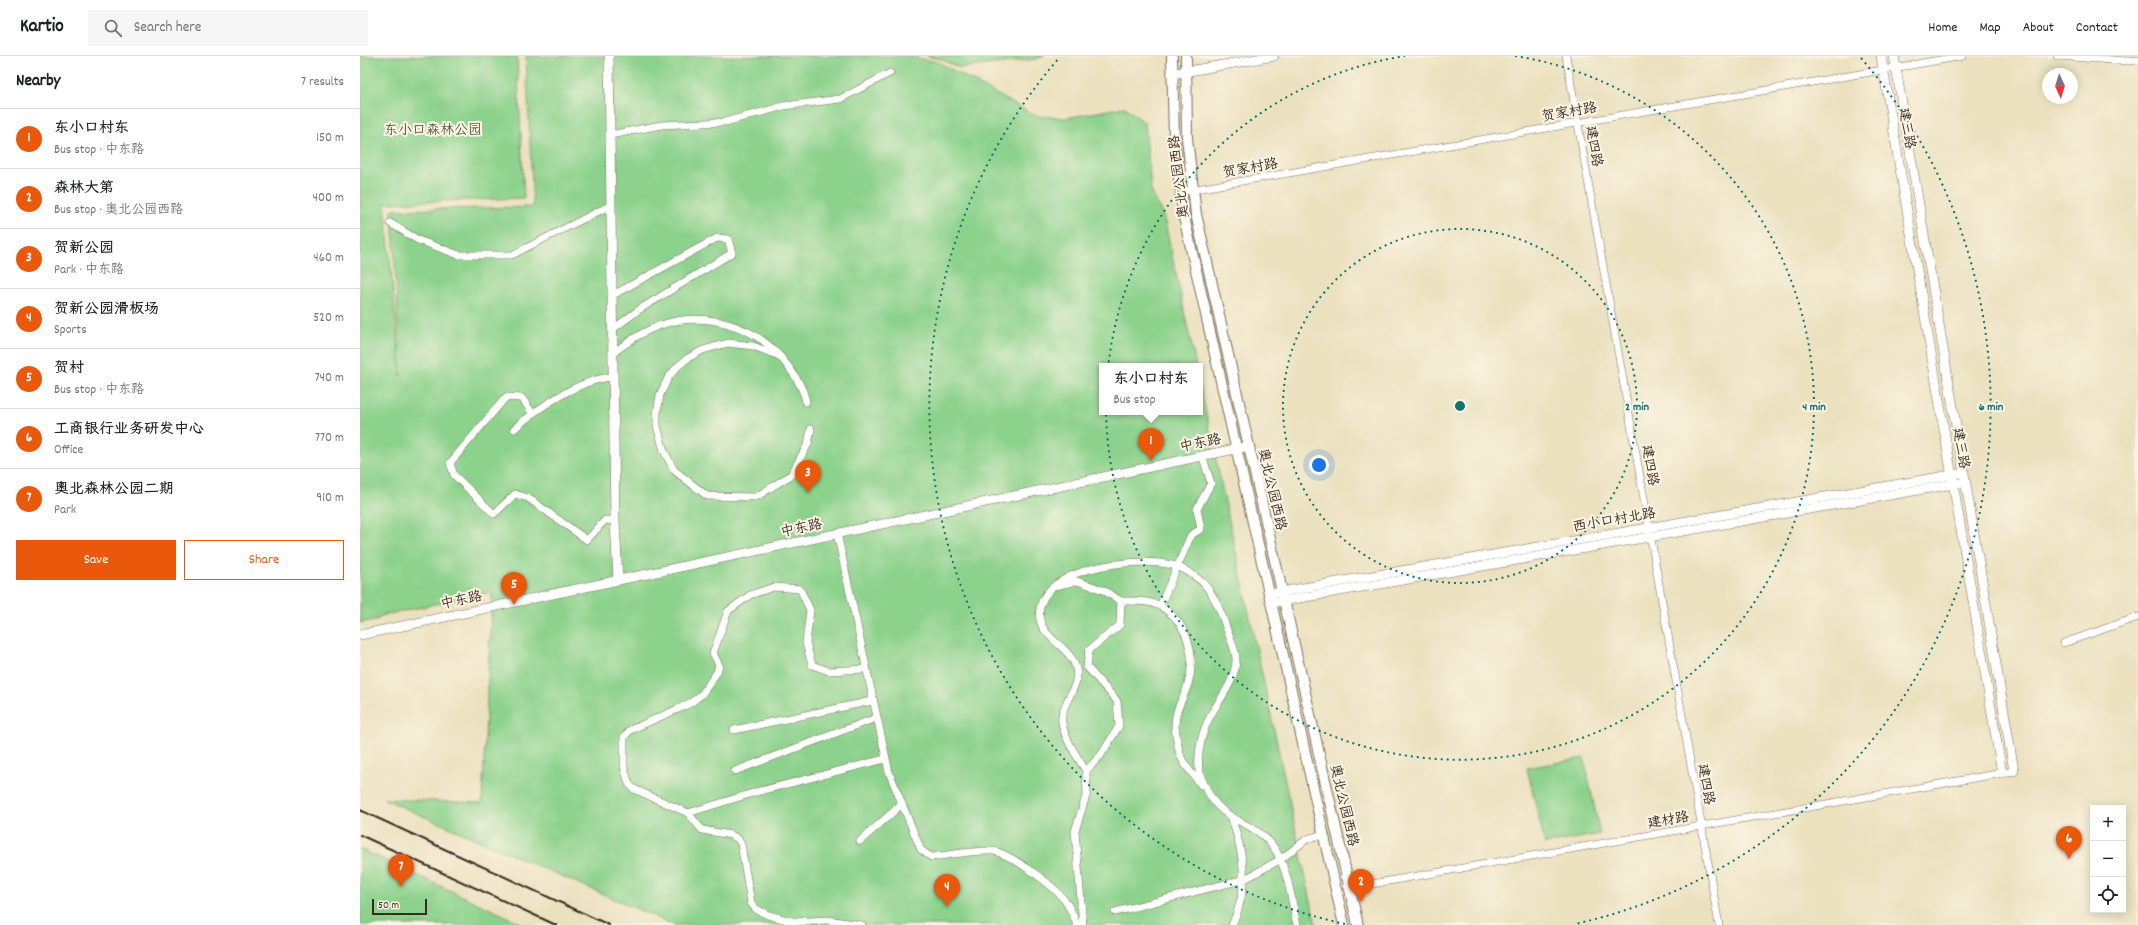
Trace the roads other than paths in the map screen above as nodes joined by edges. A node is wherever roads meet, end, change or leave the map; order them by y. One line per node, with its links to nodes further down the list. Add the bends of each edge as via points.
1 (609, 56): 17 (street)
2 (1172, 56): 15 (main road, 奥北公园西路)
3 (1186, 56): 13 (main road, 奥北公园西路)
4 (1274, 56): 13 (street)
5 (1566, 56): 16 (street, 建四路)
6 (1881, 56): 12 (street, 建三路)
7 (1894, 56): 11 (street, 建三路)
8 (1963, 56): 11 (street, 贺家村路)
9 (2057, 56): 10 (street)
10 (2138, 60)
11 (1896, 68): 12 (street, 贺家村路); 34 (street, 建三路)
12 (1884, 70): 16 (street, 贺家村路); 35 (street, 建三路)
13 (1186, 71): 15 (street); 18 (main road, 奥北公园西路, via 1187,138)
14 (890, 73): 17 (street, via 840,98 784,106 725,122 661,125)
15 (1172, 74): 19 (main road, 奥北公园西路)
16 (1577, 123): 18 (street, 贺家村路); 38 (street, 建四路)
17 (610, 135): 20 (street)
18 (1192, 190): 19 (street, 贺家村路); 31 (main road, 奥北公园西路)
19 (1179, 192): 32 (main road, 奥北公园西路)
20 (611, 205): 21 (street, via 512,255 459,255 418,240); 22 (street)
21 (390, 223)
22 (613, 295): 23 (street); 23 (street, via 717,238 728,239 732,253 640,309)
23 (614, 329): 24 (street)
24 (613, 353): 25 (street, via 637,336 660,326 678,321 700,320 722,322 758,336); 26 (street)
25 (780, 356): 27 (street, via 797,378); 30 (street, via 753,346 728,344 703,350 677,367 668,378 659,401 657,426 664,451 674,470 707,496 756,497 791,475 808,444)
26 (613, 377): 28 (street, via 599,378); 37 (street)
27 (806, 402)
28 (532, 413): 29 (street); 37 (street, via 522,398 506,397 450,463 454,475 494,514 515,494 528,498 587,540 605,520)
29 (514, 429)
30 (811, 429)
31 (1249, 446): 32 (street, 中东路); 43 (main road, 奥北公园西路)
32 (1236, 448): 33 (street, 中东路); 44 (main road, 奥北公园西路)
33 (1202, 455): 39 (street, 中东路); 40 (street, via 1211,483 1197,510 1200,529 1191,535)
34 (1964, 472): 35 (street, 西小口村北路); 36 (street, 建三路)
35 (1953, 479): 36 (street, 西小口村北路); 38 (street, 西小口村北路); 58 (street, 建三路)
36 (1966, 482): 57 (street, 建三路)
37 (615, 521): 41 (street)
38 (1649, 532): 43 (street, 西小口村北路); 63 (street, 建四路)
39 (837, 533): 41 (street, 中东路); 50 (street)
40 (1177, 566): 42 (street, via 1149,562 1117,565 1082,571); 46 (street); 59 (street, via 1204,584 1220,609 1236,657 1234,674 1210,716 1200,747 1199,772)
41 (618, 580): 48 (street, 中东路)
42 (1051, 587): 45 (street, via 1077,581 1103,590); 56 (street, via 1041,605 1040,624 1050,639 1065,649 1076,668 1074,690 1064,709 1062,722 1067,738)
43 (1283, 596): 44 (street, 西小口村北路); 68 (main road, 奥北公园西路)
44 (1270, 598): 64 (main road, 奥北公园西路)
45 (1121, 602): 46 (street, via 1141,601); 56 (street, via 1120,625 1089,650 1087,667 1117,701 1119,726)
46 (1160, 606): 59 (street, via 1178,622 1189,639 1191,663 1188,684 1178,705 1175,728 1181,758)
47 (2138, 617): 49 (street)
48 (360, 635)
49 (2064, 643)
50 (865, 669): 51 (street); 61 (street, via 829,671 812,665 806,643 810,610 800,589 774,587 750,595 728,611 713,653 719,665 717,672 702,694 692,702 630,730 624,737 625,774 634,789)
51 (872, 701): 52 (street); 53 (street)
52 (876, 718): 54 (street); 55 (street)
53 (734, 730)
54 (886, 759): 60 (street); 61 (street, via 756,792)
55 (735, 771)
56 (1086, 771): 72 (street, via 1087,793 1075,831)
57 (2014, 771): 58 (street, 建材路)
58 (2002, 773): 63 (street, 建材路)
59 (1212, 802): 62 (street)
60 (901, 805): 65 (street); 71 (street, via 921,850 931,857 993,851 1005,855 1053,888 1072,911)
61 (688, 813): 70 (street, via 702,830 731,835 738,839 751,903 756,909 795,922 827,920)
62 (1232, 819): 66 (street, via 1255,830 1271,844); 67 (street, via 1242,850)
63 (1701, 826): 68 (street, 建材路); 77 (street, 建四路)
64 (1323, 834): 66 (street, via 1308,839); 75 (main road, 奥北公园西路)
65 (860, 841)
66 (1281, 859): 67 (street); 74 (street)
67 (1244, 879): 69 (street); 73 (street, via 1237,915)
68 (1349, 888): 76 (main road, 奥北公园西路)
69 (1115, 912)
70 (862, 925)
71 (1077, 925)
72 (1083, 925)
73 (1232, 925)
74 (1297, 925)
75 (1344, 925)
76 (1358, 925)
77 (1719, 925)

